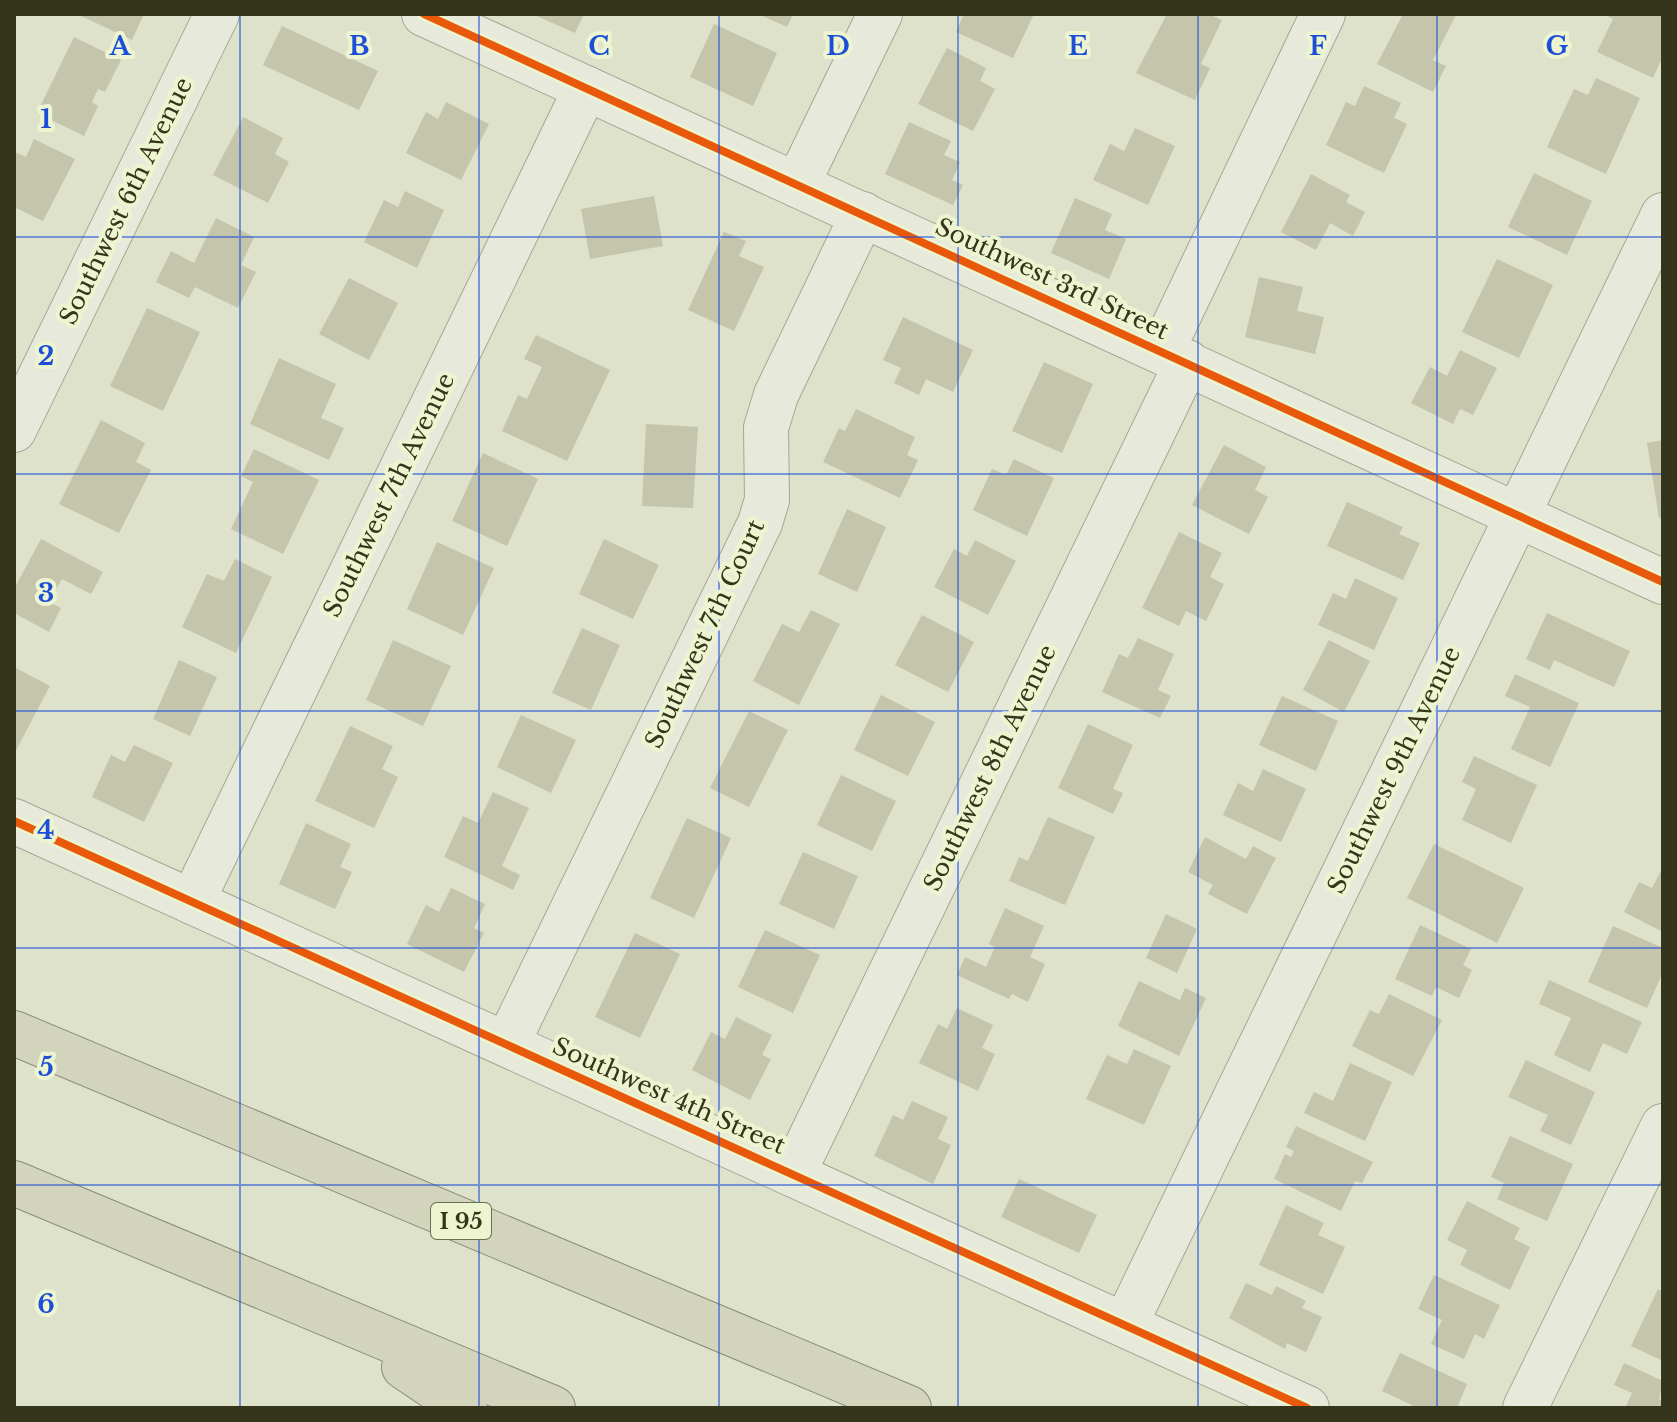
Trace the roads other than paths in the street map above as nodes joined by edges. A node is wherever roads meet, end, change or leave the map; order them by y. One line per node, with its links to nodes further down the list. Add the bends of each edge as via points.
1 (217, 14): 10 (street, Southwest 6th Avenue)
2 (880, 14): 6 (street)
3 (1323, 14): 9 (street, Southwest 8th Avenue)
4 (436, 17): 5 (street, Southwest 3rd Street)
5 (586, 88): 6 (street, Southwest 3rd Street); 14 (street, Southwest 7th Avenue)
6 (797, 185): 7 (street, Southwest 3rd Street)
7 (863, 214): 9 (street, Southwest 3rd Street); 16 (street, Southwest 7th Court, via 776,395 766,428 767,500 760,523)
8 (1663, 215): 11 (street, Southwest 9th Avenue)
9 (1174, 356): 11 (street, Southwest 3rd Street); 18 (street, Southwest 8th Avenue)
10 (14, 430)
11 (1518, 513): 12 (street, Southwest 3rd Street); 21 (street, Southwest 9th Avenue)
12 (1663, 582)
13 (14, 821): 14 (street, Southwest 4th Street)
14 (192, 902): 16 (street, Southwest 4th Street)
15 (14, 1033): 24 (highway, I 95)
16 (507, 1044): 18 (street, Southwest 4th Street)
17 (1663, 1126): 26 (street)
18 (793, 1174): 21 (street, Southwest 4th Street)
19 (14, 1183): 20 (highway)
20 (322, 1312): 22 (highway); 23 (highway)
21 (1125, 1325): 25 (street, Southwest 4th Street)
22 (465, 1408)
23 (553, 1408)
24 (909, 1408)
25 (1307, 1408)
26 (1525, 1408)

